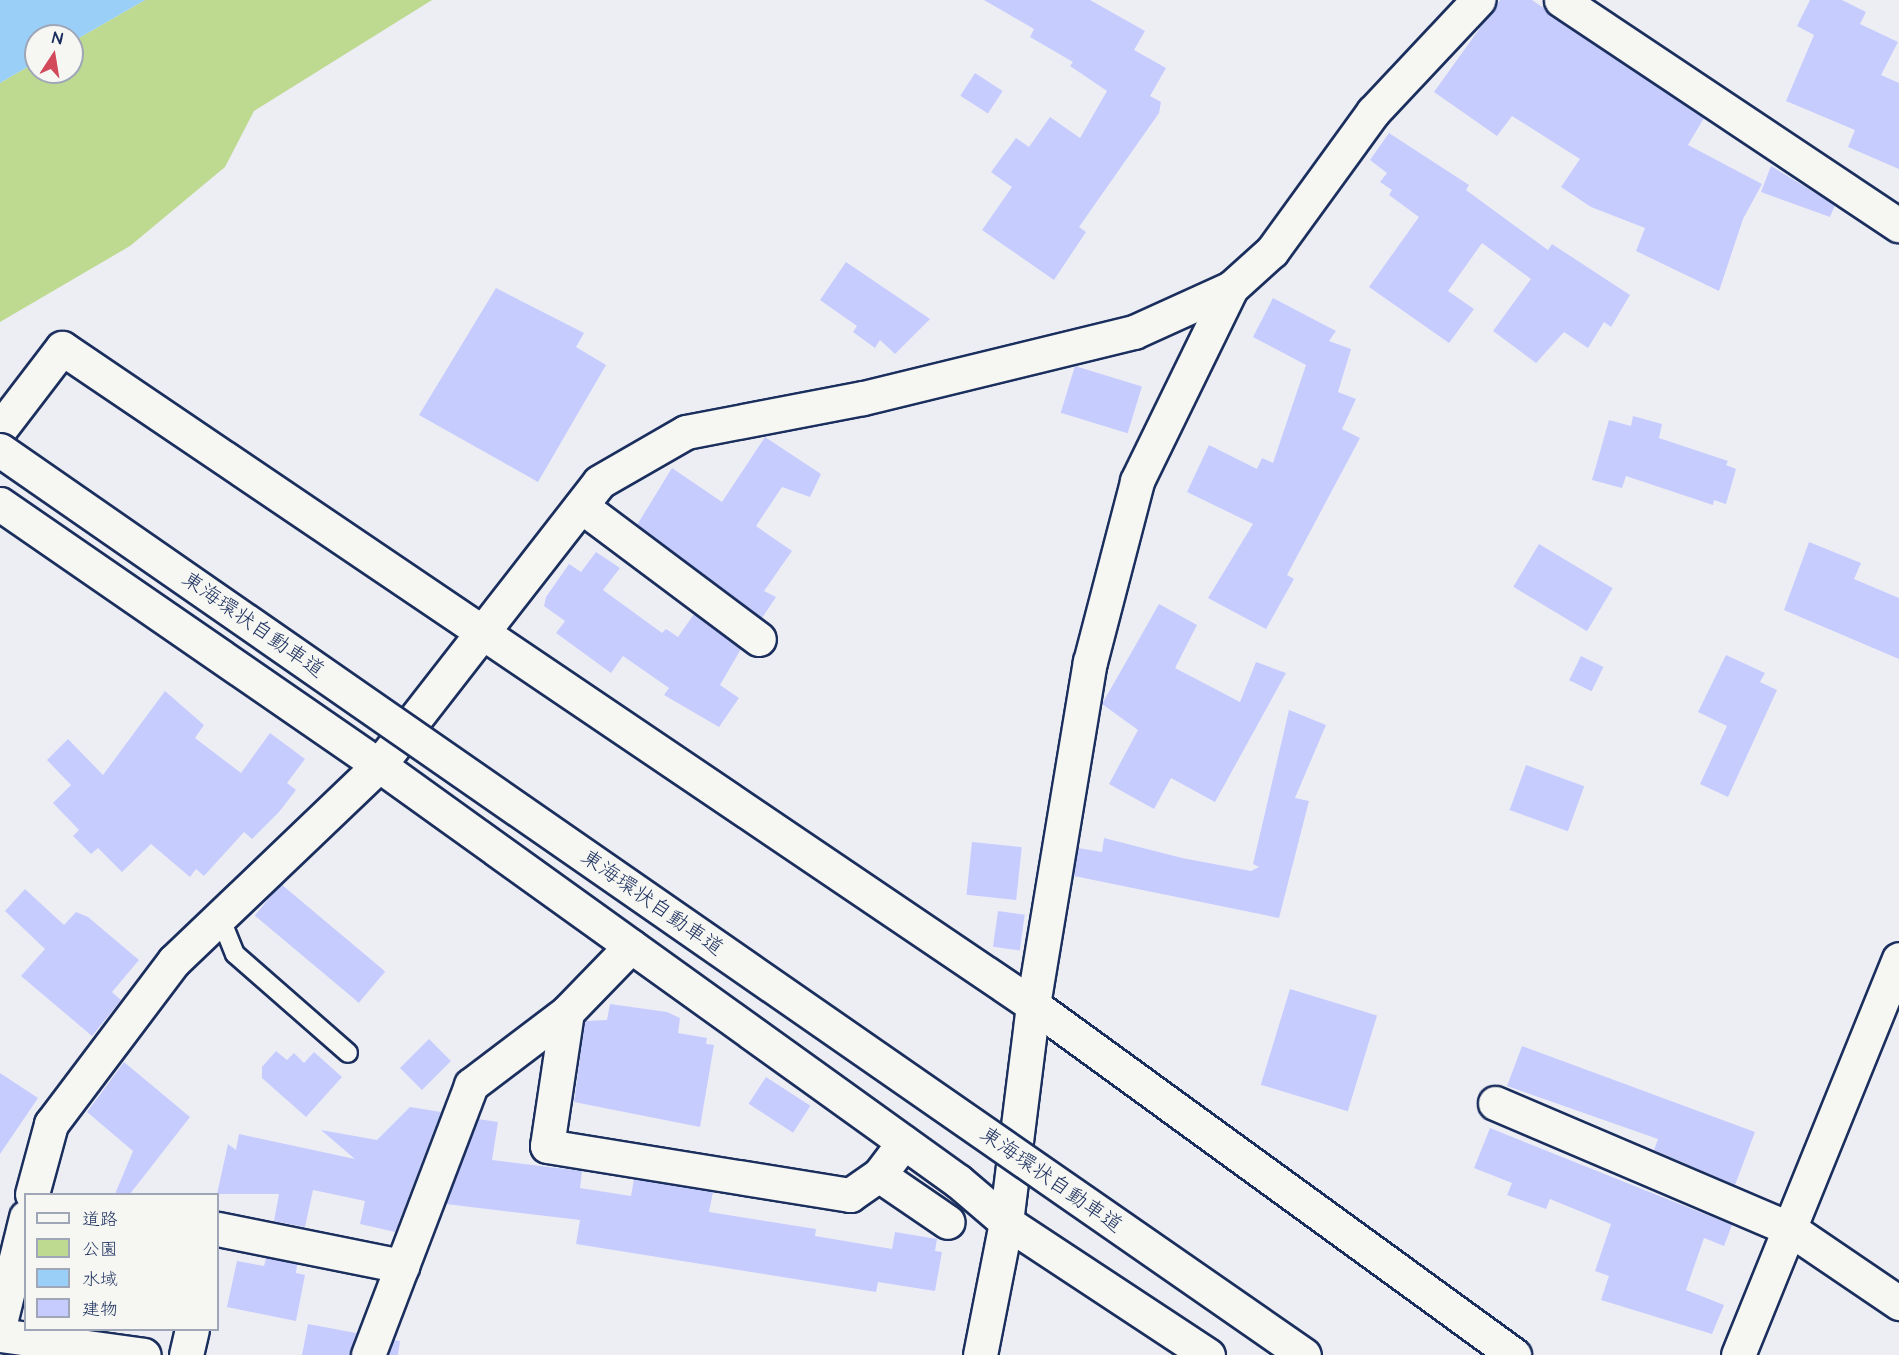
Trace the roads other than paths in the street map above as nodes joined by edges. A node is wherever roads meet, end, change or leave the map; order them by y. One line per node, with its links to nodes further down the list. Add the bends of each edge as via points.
1 (1478, 0): 4 (main road, via 1373,112 1272,251)
2 (1562, 0): 3 (main road)
3 (1899, 225)
4 (1231, 288): 8 (main road, via 1134,332 863,398 686,432 599,482); 15 (main road, via 1137,481 1090,662)
5 (0, 429): 9 (main road, via 62,348)
6 (0, 450): 37 (main road, 東海環状自動車道, bridge)
7 (0, 504): 11 (main road)
8 (580, 506): 9 (main road); 10 (main road)
9 (485, 630): 11 (main road); 15 (main road)
10 (759, 639)
11 (379, 765): 12 (main road); 13 (main road)
12 (220, 917): 17 (lane, via 235,954); 21 (main road, via 174,961 51,1124)
13 (631, 946): 16 (main road); 19 (main road)
14 (1899, 959): 25 (main road)
15 (1033, 1005): 23 (main road); 38 (main road)
16 (567, 1012): 20 (main road, via 547,1146 850,1195); 27 (main road, via 471,1085)
17 (348, 1053)
18 (1495, 1103): 25 (main road)
19 (904, 1142): 20 (main road); 23 (main road)
20 (879, 1175): 22 (main road)
21 (32, 1193)
22 (948, 1222)
23 (1005, 1222): 35 (main road); 36 (main road)
24 (24, 1225): 29 (main road)
25 (1790, 1228): 28 (main road); 39 (main road)
26 (219, 1229): 27 (main road)
27 (402, 1266): 34 (main road)
28 (1899, 1303)
29 (0, 1323)
30 (192, 1331): 33 (main road)
31 (0, 1335): 32 (main road)
32 (131, 1354)
33 (186, 1355)
34 (368, 1355)
35 (980, 1355)
36 (1208, 1355)
37 (1304, 1355)
38 (1515, 1355)
39 (1738, 1355)

